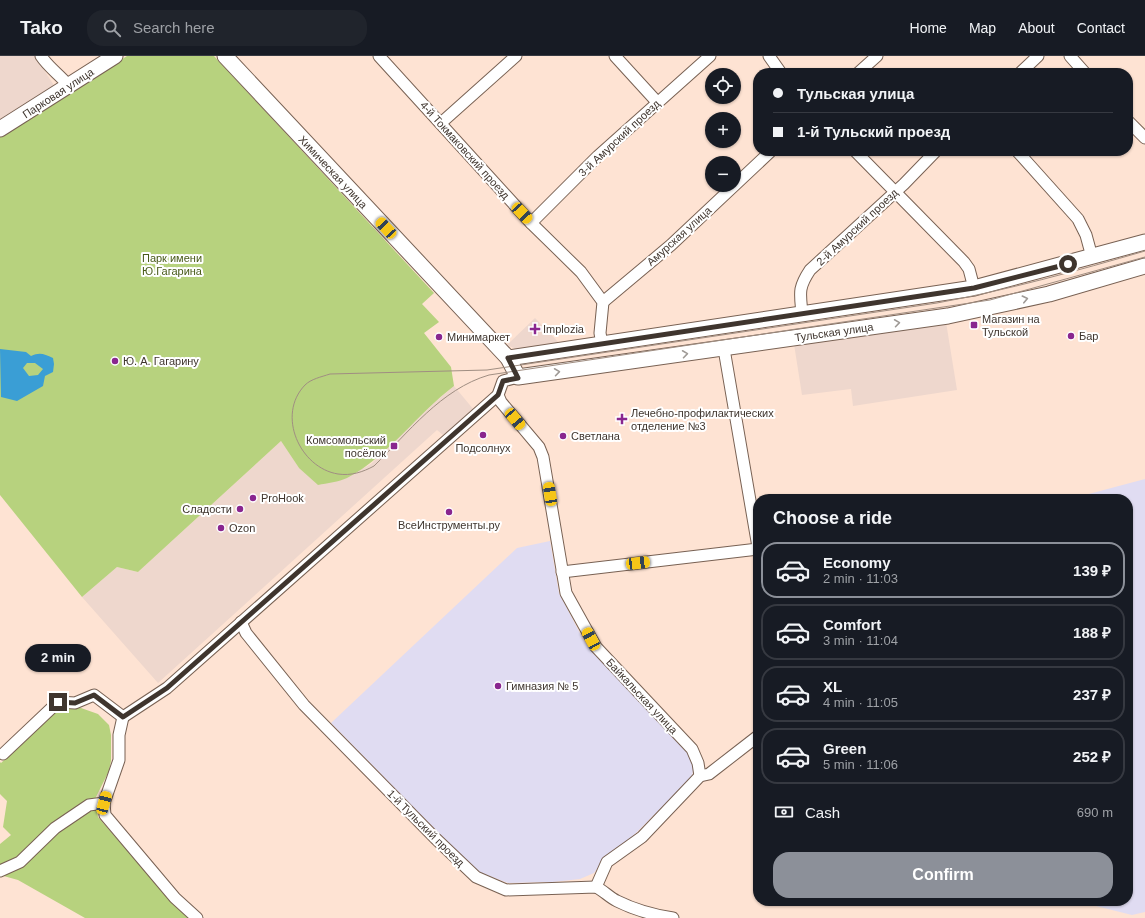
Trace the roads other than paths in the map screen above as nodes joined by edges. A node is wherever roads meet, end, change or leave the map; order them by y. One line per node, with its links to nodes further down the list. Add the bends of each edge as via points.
1 (41, 56): 16 (street, via 50,69)
2 (115, 56): 16 (street, Парковая улица)
3 (225, 56): 36 (street, Химическая улица)
4 (380, 56): 18 (street, 4-й Токмаковский проезд)
5 (516, 56): 18 (street)
6 (615, 56): 17 (street)
7 (710, 56): 17 (street, 3-й Амурский проезд)
8 (769, 56): 12 (street)
9 (877, 56): 13 (street)
10 (1038, 56): 14 (street)
11 (1070, 56): 15 (street)
12 (777, 68)
13 (864, 68)
14 (1025, 68)
15 (1081, 68)
16 (68, 85): 20 (street, Парковая улица)
17 (657, 102): 27 (street, 3-й Амурский проезд, via 598,156)
18 (441, 123): 27 (street, 4-й Токмаковский проезд)
19 (1133, 126): 21 (street)
20 (0, 129)
21 (1145, 138)
22 (767, 156): 32 (street, Амурская улица, via 671,245)
23 (861, 156): 26 (street)
24 (931, 156): 26 (street, 2-й Амурский проезд)
25 (1021, 156): 29 (street, via 1078,219 1086,234)
26 (895, 192): 31 (street, via 964,262 969,269); 33 (street, 2-й Амурский проезд, via 810,270 801,284)
27 (532, 223): 32 (street, 4-й Токмаковский проезд, via 581,272)
28 (1145, 242): 29 (street, Тульская улица)
29 (1092, 257): 31 (street, Тульская улица)
30 (1145, 266): 35 (street, Тульская улица, one-way to 30, via 973,311 1049,294)
31 (974, 288): 33 (street, Тульская улица)
32 (603, 302): 34 (street, via 600,333)
33 (802, 313): 34 (street, Тульская улица)
34 (602, 344): 36 (street, Тульская улица)
35 (724, 348): 37 (street, Тульская улица, one-way to 35); 39 (street)
36 (508, 358): 37 (street)
37 (518, 378): 38 (street, Тульская улица, via 503,381)
38 (498, 395): 41 (street, Байкальская улица, via 543,457); 42 (street, Тульская улица)
39 (753, 519)
40 (753, 549): 41 (street)
41 (562, 572): 46 (street, Байкальская улица, via 566,593 591,639 692,749)
42 (241, 622): 43 (street, Тульская улица, via 167,688); 49 (street, 1-й Тульский проезд, via 246,633 304,705 440,844 476,877 506,890)
43 (123, 717): 45 (street, via 94,695 75,703 58,702); 47 (street, via 119,735 119,760)
44 (753, 740): 46 (street, via 709,774)
45 (3, 754)
46 (700, 776): 49 (street, via 642,837 607,862)
47 (104, 803): 48 (street, via 89,805 55,828 20,862); 51 (street, via 105,814 175,898)
48 (0, 872)
49 (596, 887): 50 (street)
50 (646, 916): 52 (street)
51 (197, 918)
52 (673, 918)

